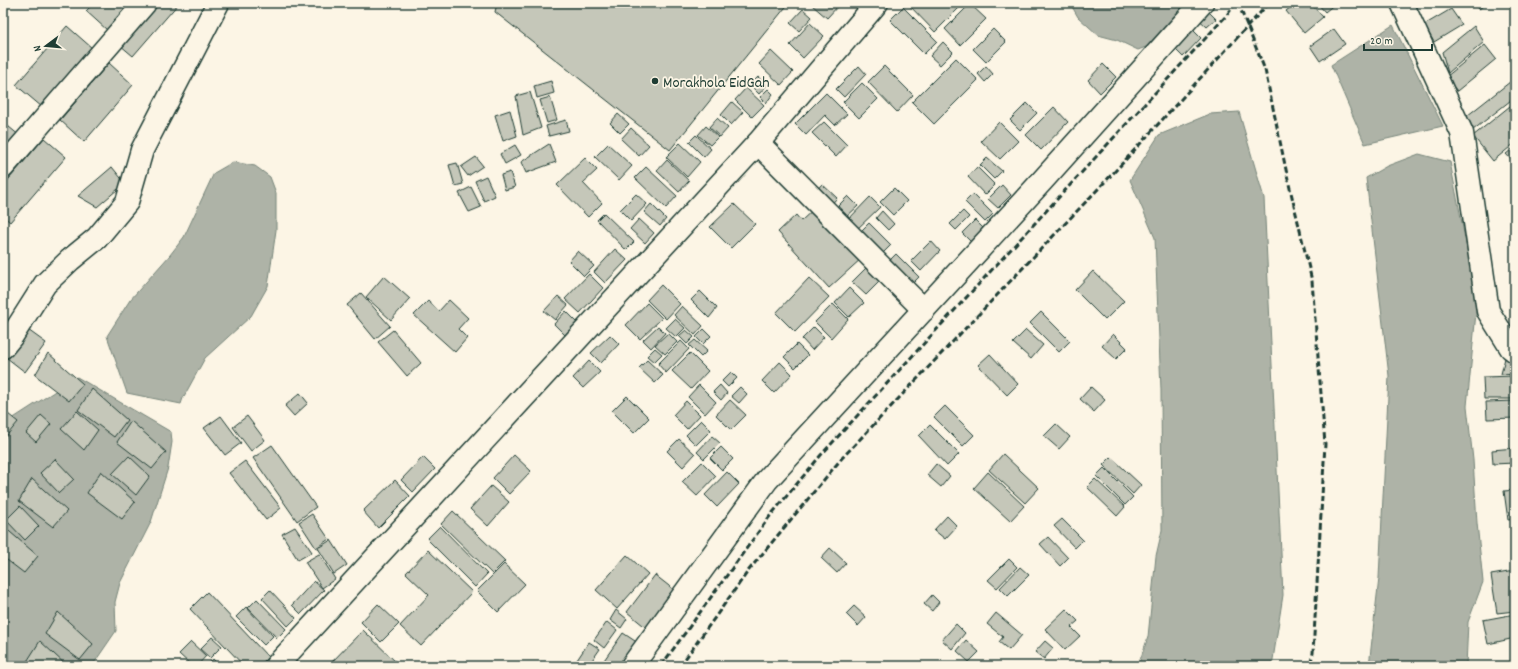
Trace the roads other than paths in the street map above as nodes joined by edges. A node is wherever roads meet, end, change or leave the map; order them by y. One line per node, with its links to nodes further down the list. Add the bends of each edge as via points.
1 (145, 3): 7 (street)
2 (218, 3): 9 (street, via 142,150 127,202 97,238 45,284)
3 (876, 3): 6 (street)
4 (1202, 3): 8 (street)
5 (1402, 3): 10 (street, via 1462,133 1488,311)
6 (758, 143): 8 (street); 11 (street)
7 (3, 167)
8 (924, 310): 12 (street, via 767,480)
9 (3, 347)
10 (1515, 351)
11 (276, 666)
12 (632, 666)

